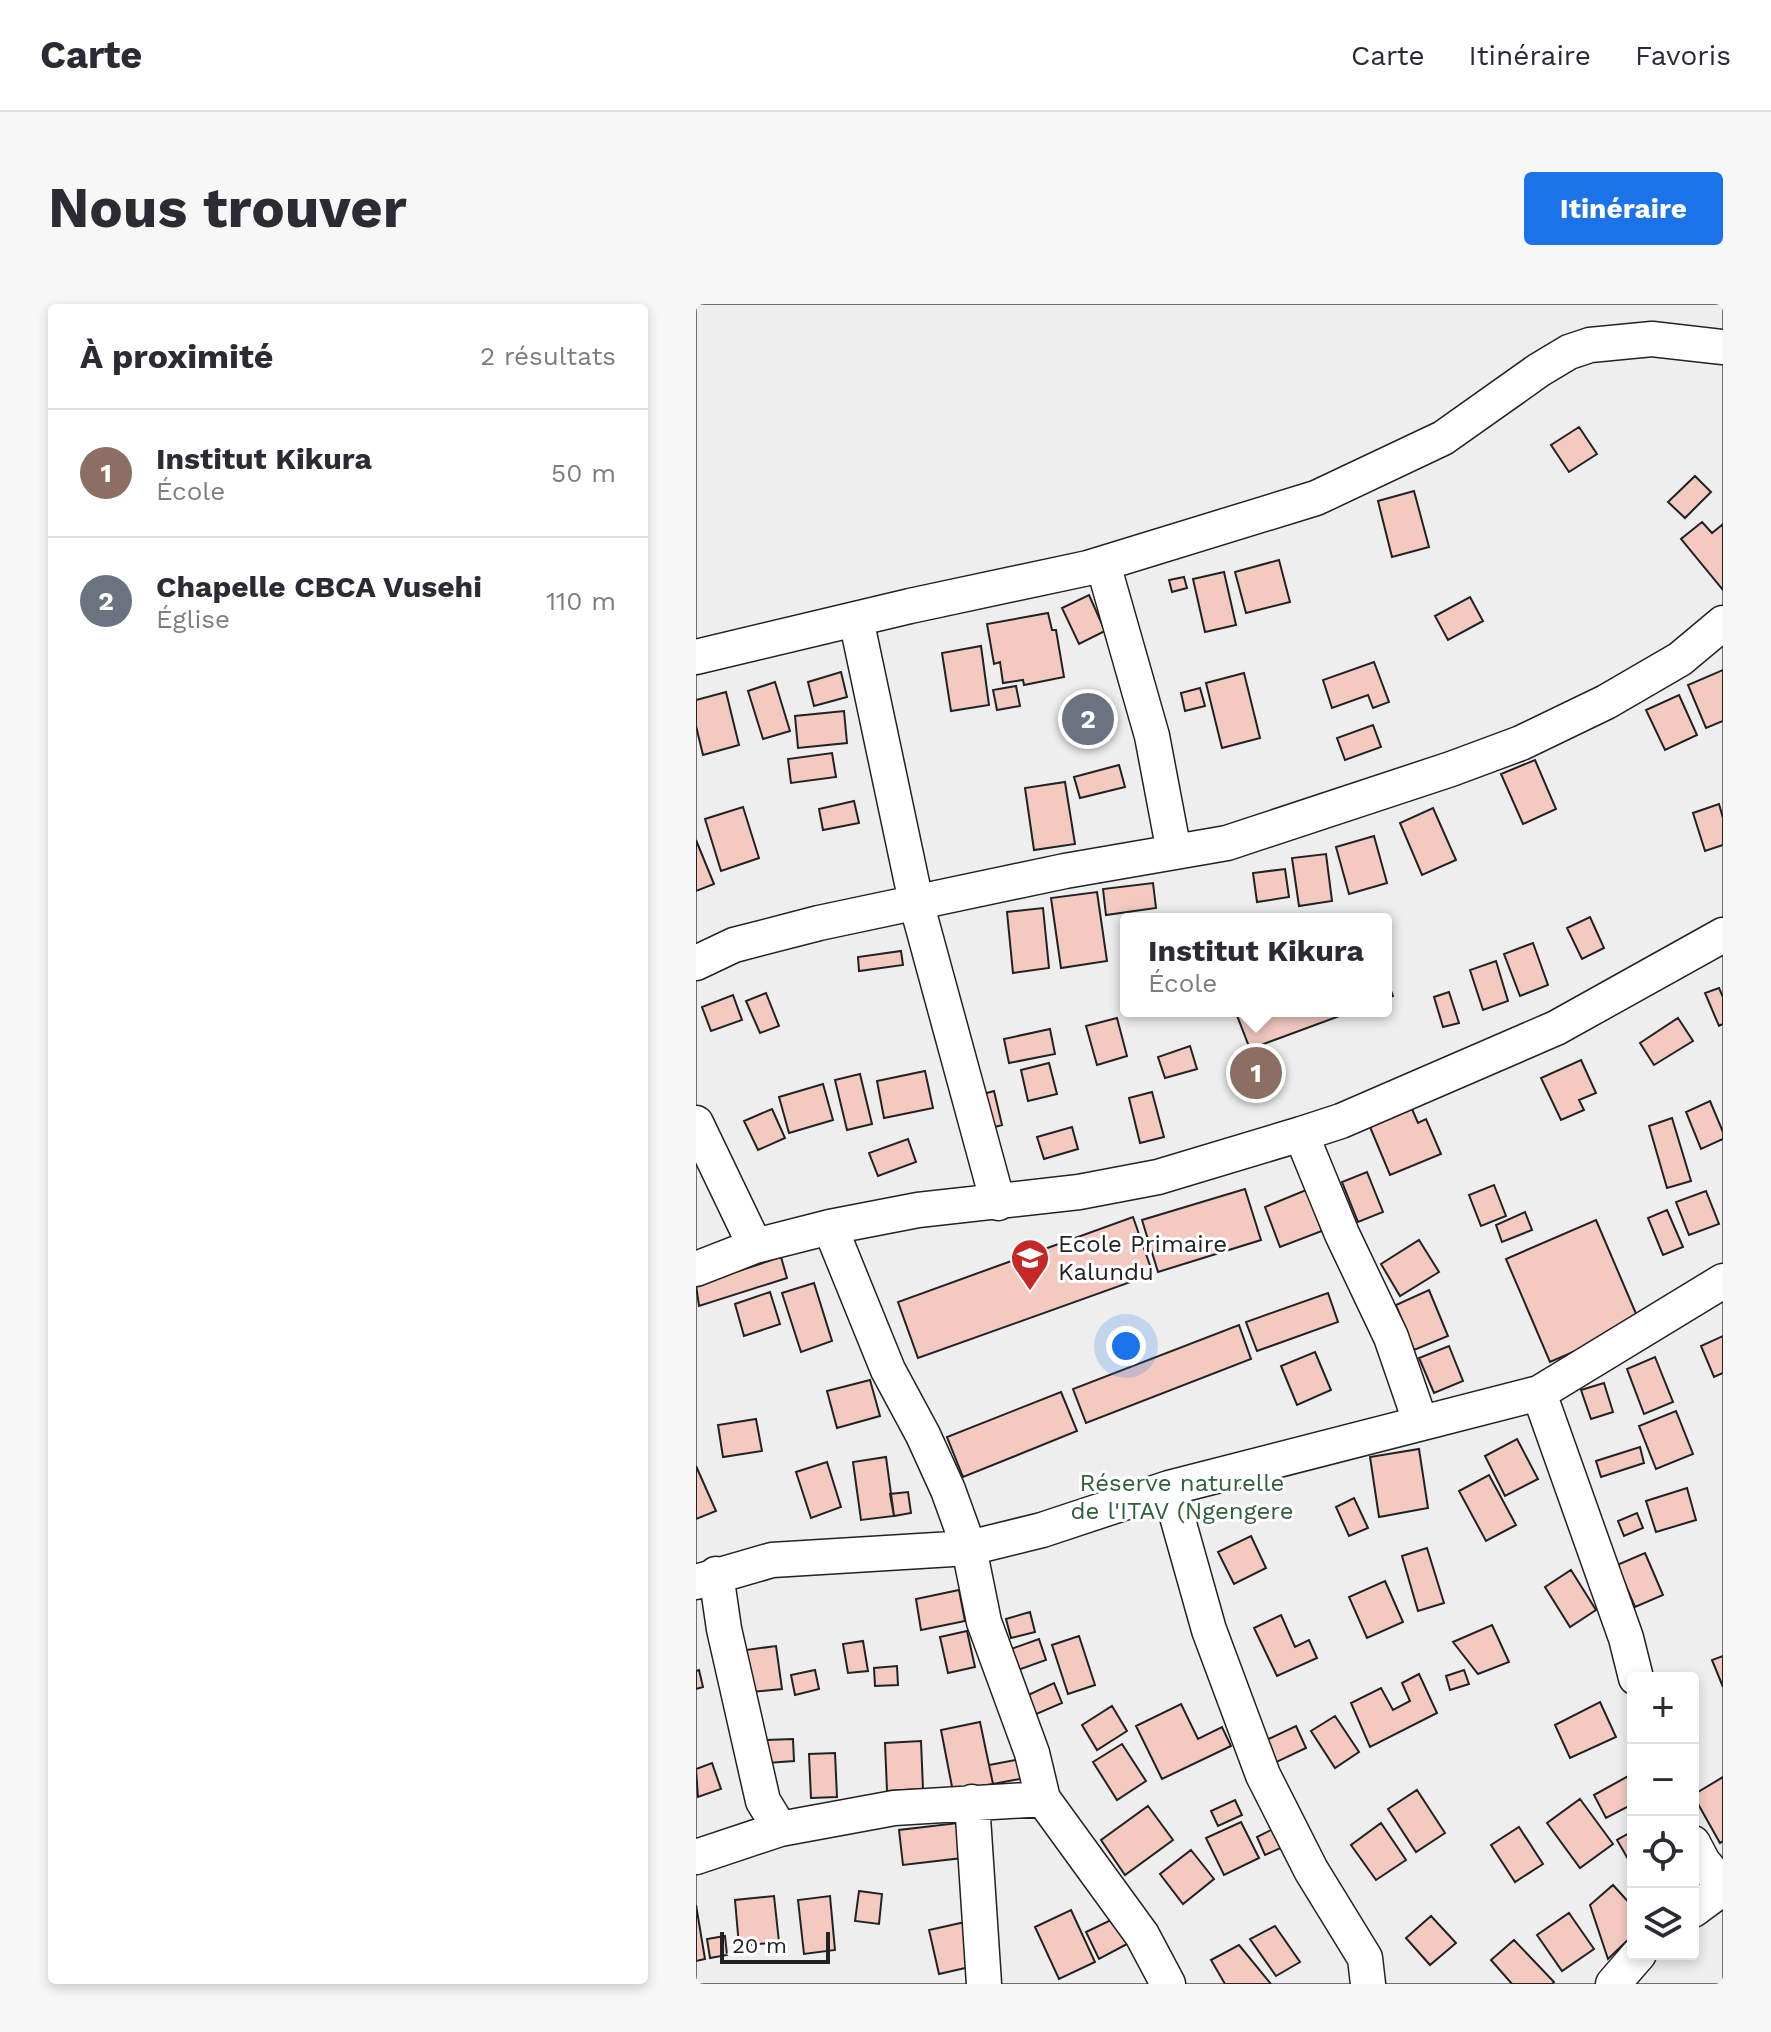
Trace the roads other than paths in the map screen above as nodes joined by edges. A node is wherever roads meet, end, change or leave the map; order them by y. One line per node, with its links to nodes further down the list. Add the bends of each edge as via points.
1 (1723, 347): 2 (street, via 1652,339 1569,352 1443,438 1342,487)
2 (1103, 564): 3 (street); 6 (street, via 1152,736)
3 (856, 619): 5 (street); 7 (street)
4 (1723, 623): 6 (street, via 1680,659 1521,743 1227,843)
5 (696, 657)
6 (1174, 852): 7 (street)
7 (916, 902): 9 (street, via 734,945); 12 (street)
8 (1723, 935): 11 (street, via 1556,1028)
9 (696, 963)
10 (696, 1123): 14 (street)
11 (1301, 1134): 12 (street, via 1158,1177); 18 (street, via 1391,1337)
12 (998, 1203): 13 (street, via 918,1210)
13 (830, 1227): 14 (street); 20 (street)
14 (755, 1246): 15 (street)
15 (696, 1269)
16 (1723, 1281): 17 (street)
17 (1539, 1393): 18 (street); 22 (street)
18 (1420, 1421): 19 (street)
19 (1169, 1488): 20 (street); 33 (street, via 1209,1630 1263,1775 1311,1870 1365,1958)
20 (969, 1548): 21 (street, via 772,1560); 23 (street, via 984,1622 1032,1753)
21 (706, 1578): 25 (street, via 724,1629 763,1801)
22 (1634, 1672)
23 (1043, 1799): 24 (street); 32 (street, via 1142,1935)
24 (972, 1802): 25 (street, via 894,1808); 31 (street)
25 (780, 1829): 27 (street)
26 (1699, 1854): 28 (street)
27 (696, 1857)
28 (1723, 1887): 29 (street)
29 (1699, 1905)
30 (1634, 1960): 34 (street)
31 (984, 1984)
32 (1168, 1984)
33 (1368, 1984)
34 (1613, 1984)

